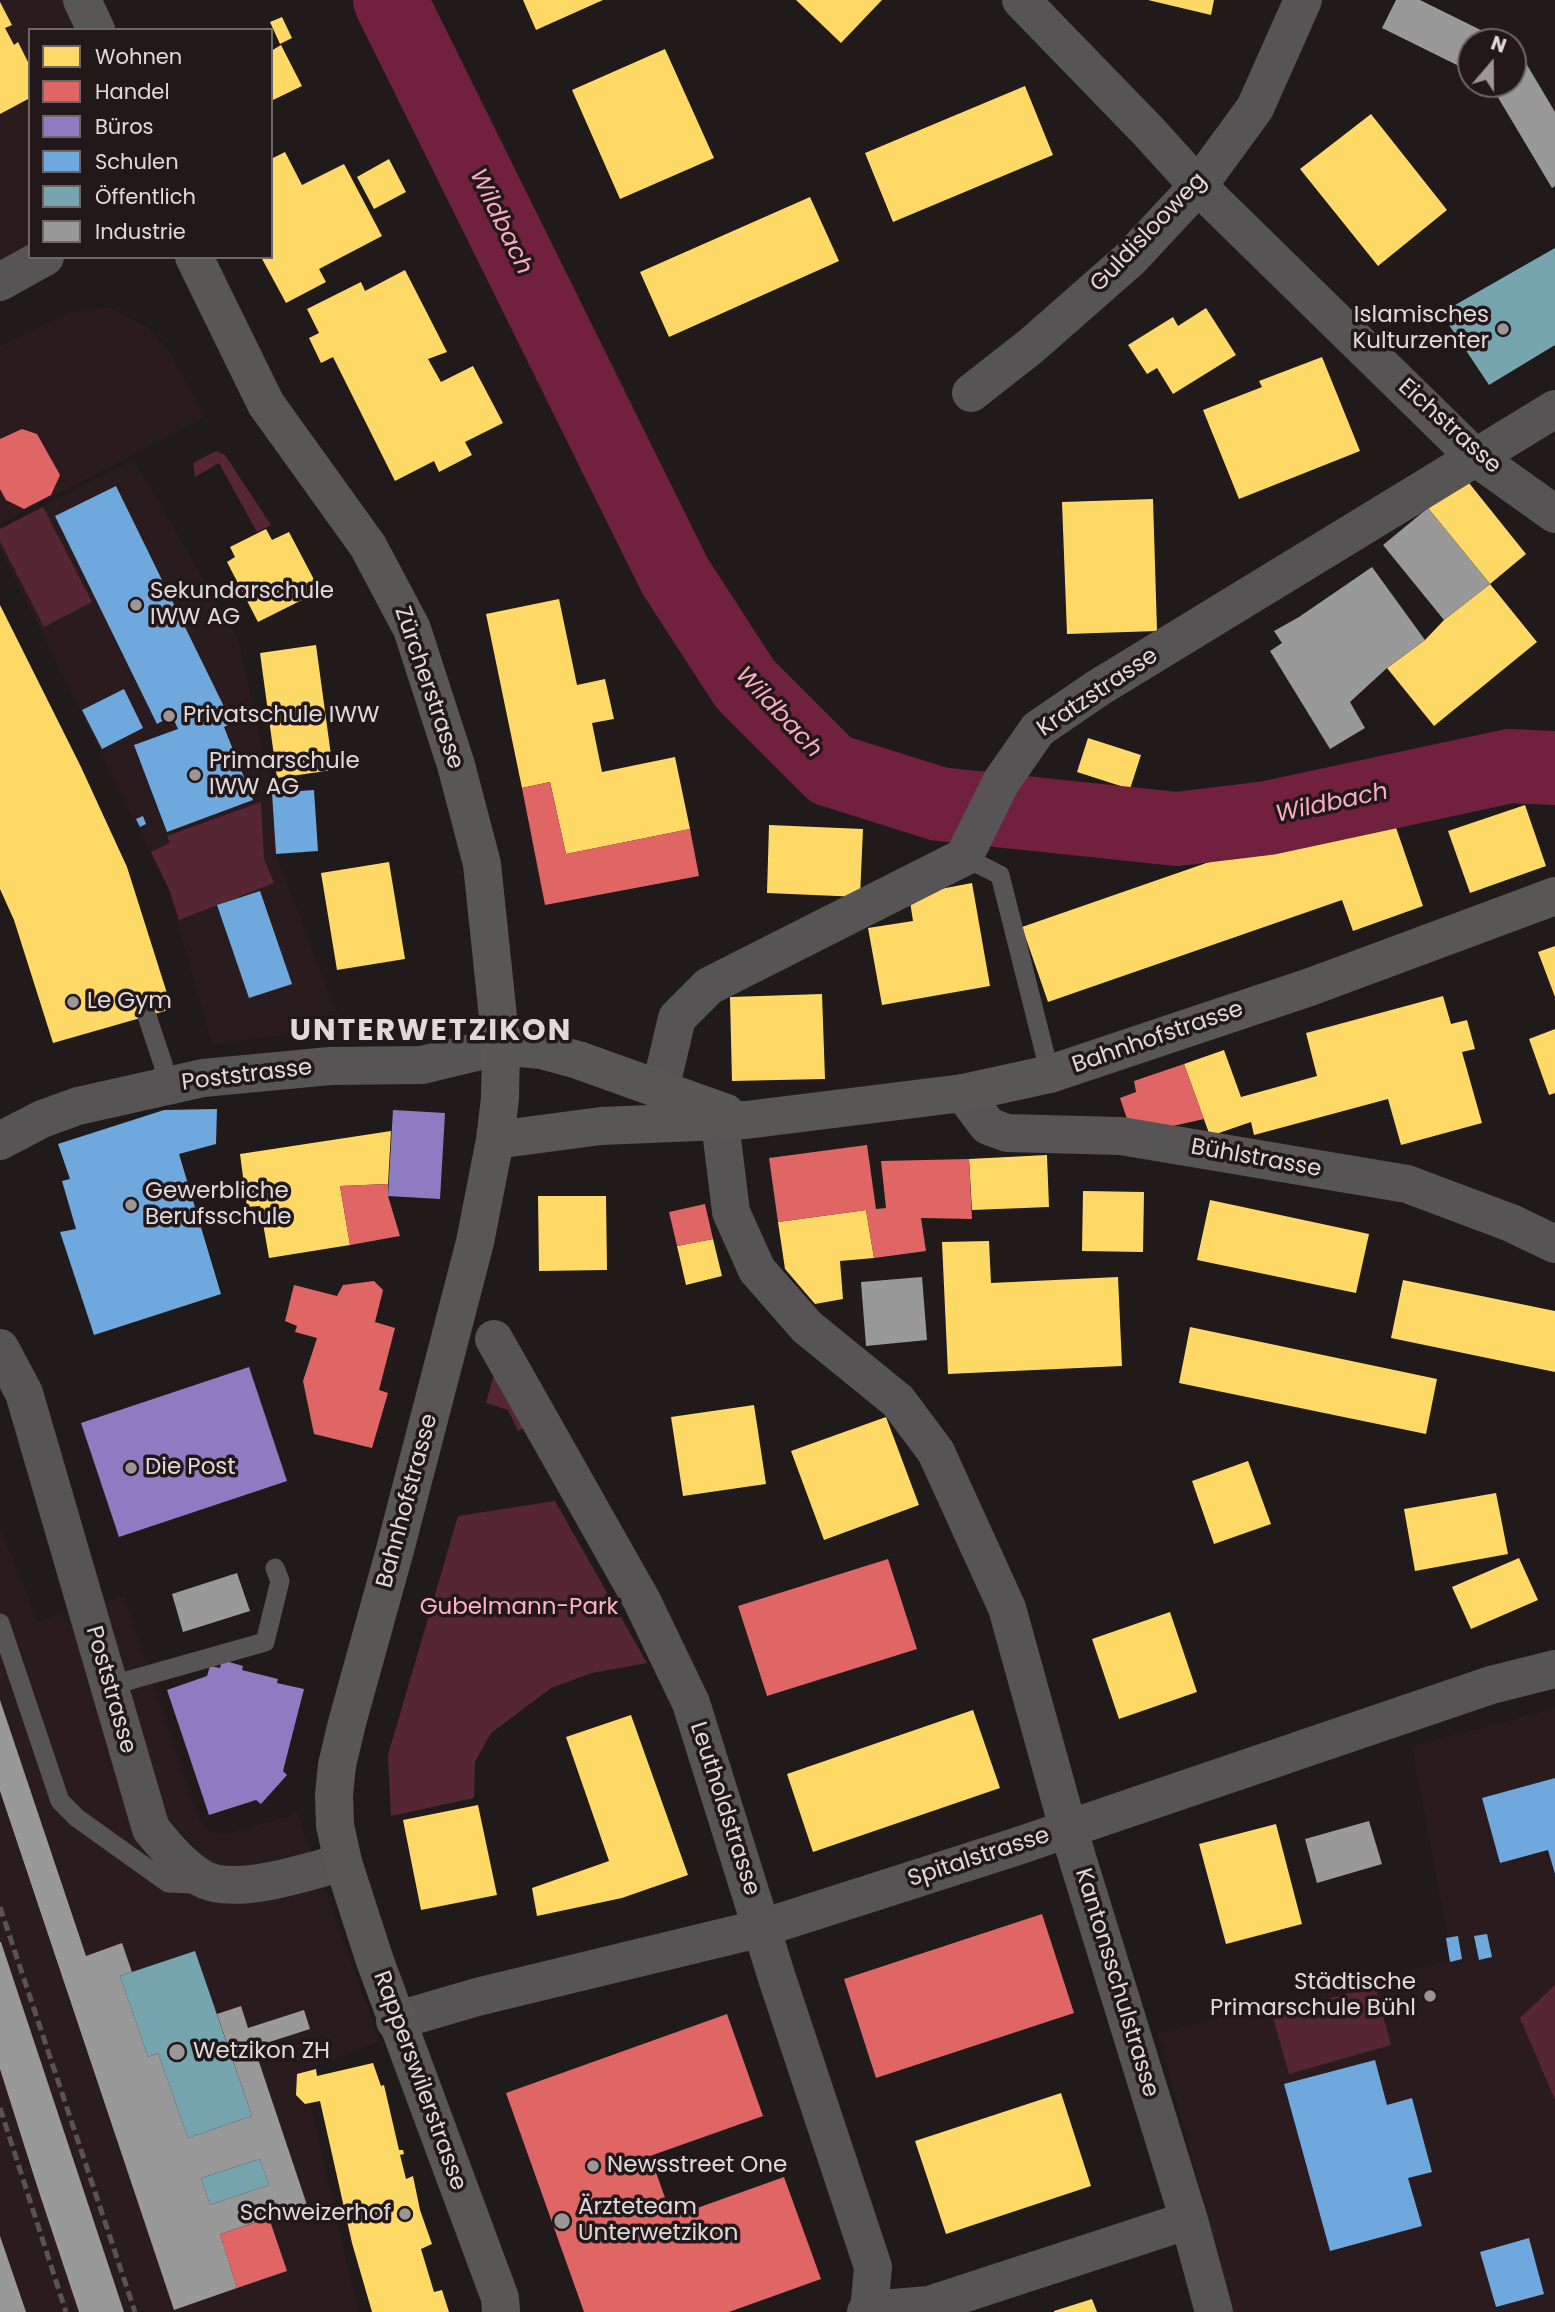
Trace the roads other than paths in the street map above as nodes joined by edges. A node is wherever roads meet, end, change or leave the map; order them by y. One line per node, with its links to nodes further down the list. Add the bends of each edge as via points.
1 (82, 0): 4 (main road)
2 (1021, 0): 5 (street, Eichstrasse)
3 (1303, 0): 5 (street, Guldislooweg, via 1255,108)
4 (95, 28)
5 (1198, 186): 9 (street, Guldislooweg, via 1130,259); 11 (street, Eichstrasse)
6 (41, 259): 8 (street)
7 (195, 259): 16 (main road, Zürcherstrasse, via 266,404 368,546 411,629 456,765 482,864)
8 (0, 282)
9 (971, 393)
10 (1555, 409): 11 (street, Kratzstrasse)
11 (1475, 457): 12 (street, Eichstrasse); 13 (street, Kratzstrasse, via 1038,729 1001,782)
12 (1555, 514)
13 (968, 850): 17 (lane, via 1000,875); 19 (street, via 709,986 677,1018)
14 (1555, 896): 17 (main road, Bahnhofstrasse, via 1310,987)
15 (147, 1016): 18 (lane)
16 (501, 1046): 18 (street, Poststrasse, via 422,1065 330,1066 231,1074); 19 (main road, Bahnhofstrasse, via 578,1060); 22 (main road, Bahnhofstrasse)
17 (1050, 1074): 20 (main road, Bahnhofstrasse)
18 (167, 1085): 23 (street, Poststrasse, via 78,1106)
19 (660, 1090): 21 (main road, Bahnhofstrasse)
20 (963, 1093): 21 (main road, Bahnhofstrasse); 24 (street, Bühlstrasse, via 988,1126 1007,1133 1121,1136 1407,1184)
21 (733, 1121): 22 (main road, Bahnhofstrasse, via 601,1126); 31 (street, Kantonsschulstrasse, via 730,1212 757,1270 807,1327 898,1401 936,1452 1007,1608)
22 (495, 1140): 32 (main road, Bahnhofstrasse, via 467,1275 337,1765 335,1825)
23 (0, 1141)
24 (1555, 1244)
25 (494, 1339): 34 (street, Leutholdstrasse, via 642,1601 691,1703)
26 (0, 1348): 30 (street, Poststrasse, via 24,1393)
27 (275, 1568): 30 (lane, via 280,1581 265,1642)
28 (0, 1623): 33 (lane, via 60,1801 168,1883)
29 (1555, 1669): 31 (street, Spitalstrasse, via 1491,1685)
30 (109, 1686): 33 (street, Poststrasse, via 151,1829 174,1857)
31 (1068, 1828): 34 (street, Spitalstrasse); 36 (street, Kantonsschulstrasse)
32 (343, 1862): 33 (street, Poststrasse, via 243,1886); 35 (main road, Rapperswilerstrasse)
33 (203, 1880)
34 (762, 1928): 35 (street, Spitalstrasse); 38 (street, Leutholdstrasse, via 873,2267)
35 (396, 2021): 37 (main road, Rapperswilerstrasse)
36 (1189, 2220): 38 (street, via 929,2305); 39 (street, Kantonsschulstrasse)
37 (505, 2307)
38 (867, 2311)
39 (1214, 2312)

